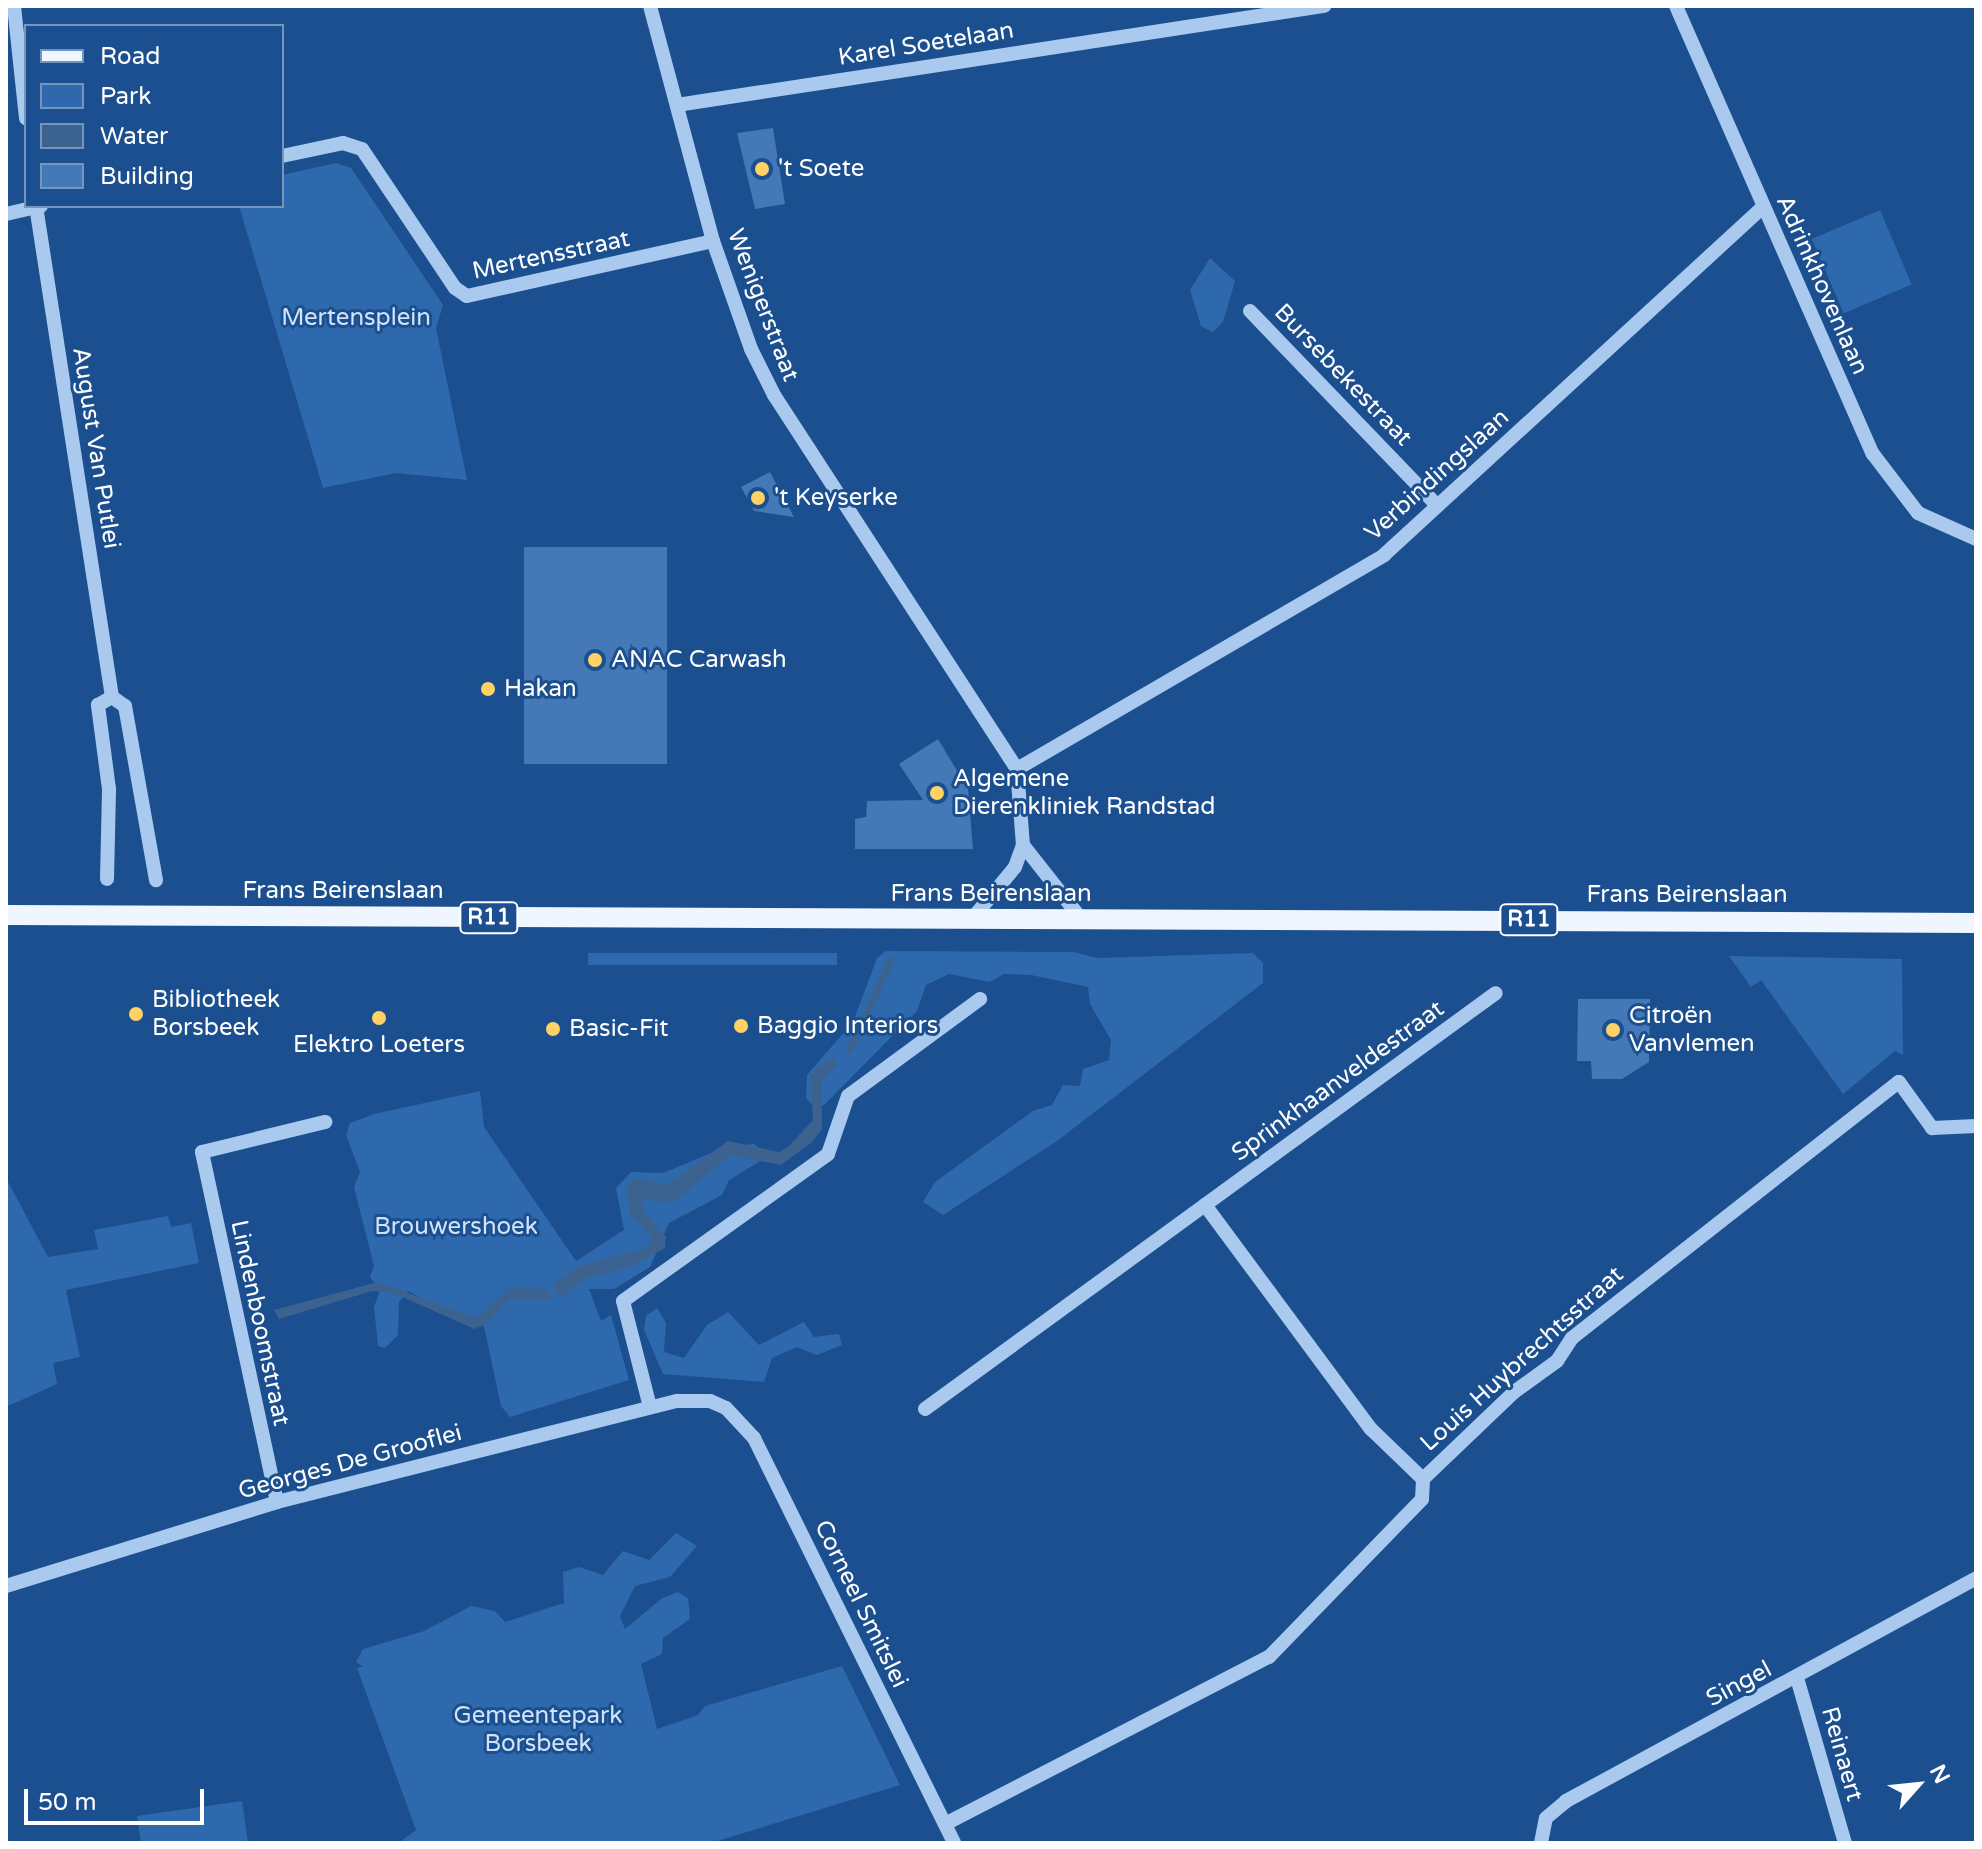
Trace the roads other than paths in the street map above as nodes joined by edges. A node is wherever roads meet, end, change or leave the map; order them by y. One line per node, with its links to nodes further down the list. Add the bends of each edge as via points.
1 (14, 6): 5 (street)
2 (650, 6): 6 (street, Wenigerstraat)
3 (1324, 6): 6 (street, Karel Soetelaan)
4 (1676, 6): 9 (street, Adrinkhovenlaan)
5 (12, 54): 7 (street)
6 (677, 105): 13 (street, Wenigerstraat)
7 (24, 109)
8 (284, 156): 13 (street, Mertensstraat, via 343,143 362,149 467,296)
9 (1763, 207): 15 (street, Verbindingslaan); 16 (street, Adrinkhovenlaan, via 1873,454 1918,513)
10 (30, 208): 12 (street)
11 (38, 208): 17 (street, August Van Putlei)
12 (6, 214)
13 (713, 241): 18 (street, Wenigerstraat, via 774,395)
14 (1250, 311): 15 (street, Bursebekestraat)
15 (1437, 505): 18 (street, Verbindingslaan, via 1384,555)
16 (1976, 539)
17 (112, 697): 20 (street, August Van Putlei, via 98,705 109,789); 21 (street, August Van Putlei, via 125,706)
18 (1017, 769): 19 (street, Wenigerstraat)
19 (1023, 845): 23 (street, via 1015,867); 24 (street)
20 (107, 879)
21 (156, 880)
22 (6, 915): 23 (main road, Frans Beirenslaan / R11)
23 (972, 919): 24 (main road, Frans Beirenslaan / R11)
24 (1082, 920): 25 (main road, Frans Beirenslaan / R11)
25 (1976, 923)
26 (1496, 993): 30 (street, Sprinkhaanveldestraat)
27 (980, 999): 32 (street, via 848,1096 828,1154 623,1301)
28 (325, 1122): 35 (street, Lindenboomstraat, via 202,1152)
29 (1976, 1126): 34 (street, Louis Huybrechtsstraat, via 1932,1128 1899,1082 1572,1338 1557,1361 1514,1392)
30 (1205, 1205): 33 (street, Sprinkhaanveldestraat); 34 (street, via 1371,1429)
31 (710, 1401): 32 (street, Georges De Grooflei); 39 (street, Corneel Smitslei, via 726,1408 754,1438)
32 (650, 1407): 35 (street, Georges De Grooflei)
33 (925, 1409)
34 (1423, 1479): 39 (street, Louis Huybrechtsstraat, via 1422,1499 1269,1657)
35 (277, 1502): 37 (street, Georges De Grooflei)
36 (1976, 1578): 38 (street, Singel)
37 (6, 1586)
38 (1797, 1678): 41 (street, Singel, via 1566,1801 1546,1818); 42 (street, Reinaert)
39 (945, 1824): 40 (street, Corneel Smitslei)
40 (954, 1843)
41 (1541, 1843)
42 (1845, 1843)

